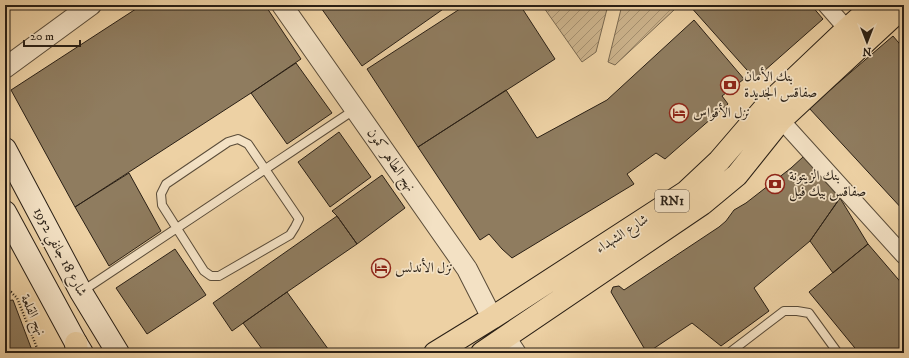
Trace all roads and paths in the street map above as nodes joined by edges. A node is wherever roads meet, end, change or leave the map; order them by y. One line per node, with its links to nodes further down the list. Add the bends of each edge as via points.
1 (91, 5): 7 (street)
2 (282, 5): 8 (street, نهج الطاهر كمون)
3 (826, 5): 6 (street)
4 (874, 5): 6 (main road, شارع الشهداء / RN1)
5 (904, 6): 9 (main road, شارع الشهداء / RN1)
6 (847, 29): 17 (main road, شارع الشهداء / RN1, via 768,104 719,162 686,192)
7 (5, 68)
8 (355, 109): 11 (lane); 17 (street, نهج الطاهر كمون, via 467,269)
9 (781, 120): 14 (street); 18 (main road, شارع الشهداء / RN1, via 738,175)
10 (5, 149): 15 (main road, شارع 18 جانفي 1952)
11 (265, 170): 13 (lane); 13 (lane, via 248,144 238,139 228,142 166,184 161,194 162,205); 13 (lane, via 299,219 290,235 219,276 211,276 204,271)
12 (5, 212): 19 (main road, شارع 18 جانفي 1952)
13 (177, 228): 15 (lane)
14 (904, 256)
15 (81, 292): 21 (main road, شارع 18 جانفي 1952)
16 (5, 293): 20 (path, نهج القلعة, via 11,292 17,298)
17 (492, 318): 22 (main road, شارع الشهداء / RN1)
18 (512, 344): 23 (main road, شارع الشهداء / RN1)
19 (78, 350)
20 (39, 353)
21 (118, 353)
22 (435, 353)
23 (482, 353)
24 (729, 353): 25 (lane, via 784,311 797,311 809,313)
25 (838, 353)

